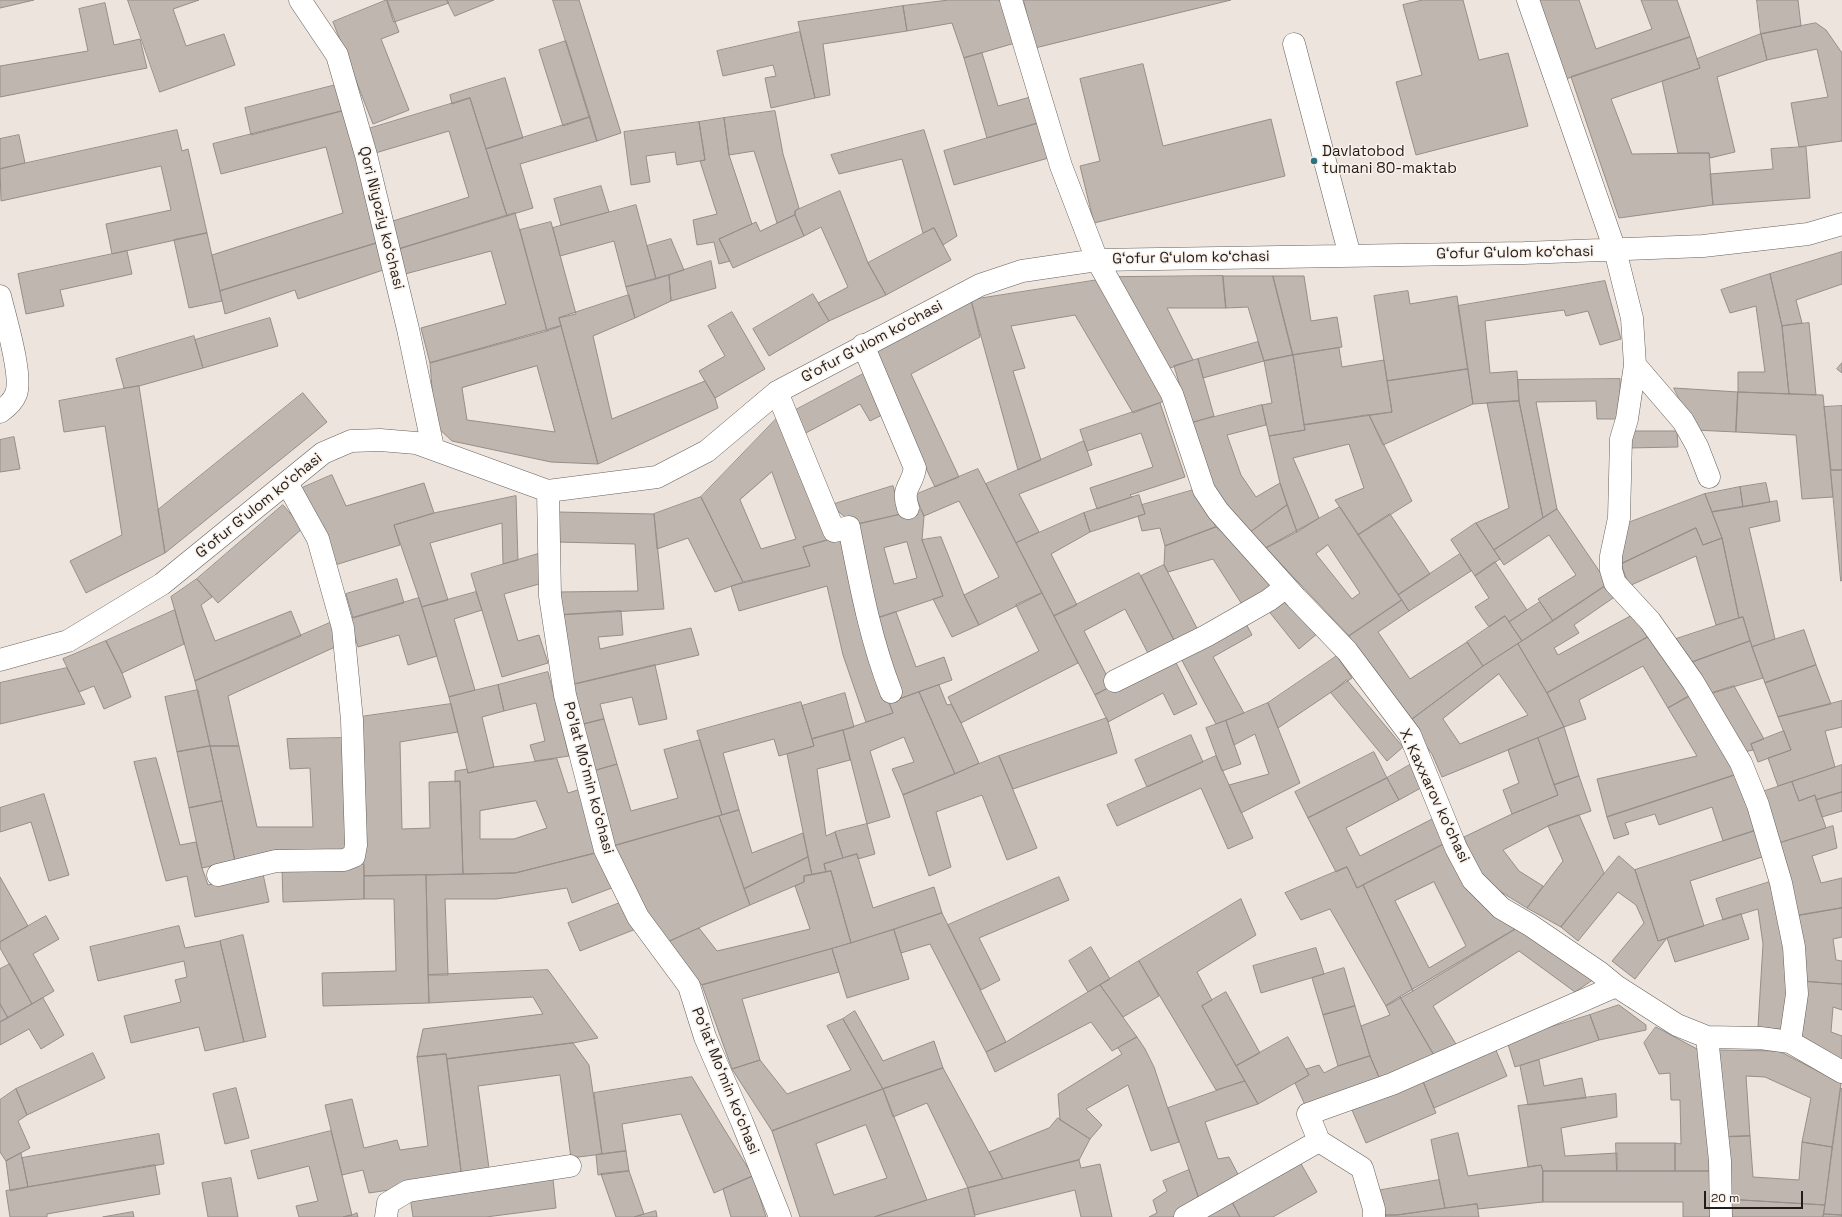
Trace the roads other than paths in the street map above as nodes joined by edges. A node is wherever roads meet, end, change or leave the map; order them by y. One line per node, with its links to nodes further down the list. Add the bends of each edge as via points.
1 (300, 0): 14 (street, Qori Niyoziy koʻchasi, via 337,55 366,155 408,329)
2 (1011, 0): 8 (street, X. Kaxxarov koʻchasi, via 1061,166)
3 (1528, 0): 6 (street)
4 (1294, 44): 7 (street)
5 (1842, 224): 6 (street, Gʻofur Gʻulom koʻchasi, via 1808,234 1703,246)
6 (1615, 250): 7 (street, Gʻofur Gʻulom koʻchasi); 11 (street, via 1632,318)
7 (1350, 256): 8 (street, Gʻofur Gʻulom koʻchasi)
8 (1097, 260): 10 (street, Gʻofur Gʻulom koʻchasi, via 1022,271 980,285); 19 (street, X. Kaxxarov koʻchasi, via 1172,394 1204,490 1218,511)
9 (0, 296): 13 (street, via 18,378 17,393 11,404)
10 (863, 346): 12 (street, Gʻofur Gʻulom koʻchasi); 18 (street, via 915,468 913,479 906,488)
11 (1635, 365): 15 (street, via 1683,421 1697,446); 26 (street, via 1621,439 1619,518 1611,556 1611,570 1615,583 1650,621 1693,682 1741,763 1758,805 1781,883 1794,947 1797,994)
12 (778, 392): 17 (street, Gʻofur Gʻulom koʻchasi, via 706,451 657,477); 22 (street, via 834,531 849,527 866,615 879,662)
13 (0, 412)
14 (433, 448): 16 (street, Gʻofur Gʻulom koʻchasi, via 380,440 352,441 323,453); 17 (street, Gʻofur Gʻulom koʻchasi)
15 (1709, 477)
16 (287, 483): 20 (street, Gʻofur Gʻulom koʻchasi, via 162,584 68,641); 23 (street, via 318,539 343,628 352,720 356,845 354,856 344,860 276,861)
17 (548, 491): 31 (street, Poʻlat Moʻmin koʻchasi, via 550,596 565,695 605,850 638,917 689,986 705,1037)
18 (908, 508)
19 (1286, 587): 21 (street, via 1269,600 1206,636); 24 (street, X. Kaxxarov koʻchasi, via 1347,650 1410,735 1456,848 1473,880 1500,908 1592,967)
20 (0, 660)
21 (1115, 681)
22 (891, 692)
23 (218, 875)
24 (1616, 986): 25 (street, X. Kaxxarov koʻchasi, via 1677,1025); 28 (street, via 1392,1084 1308,1114)
25 (1707, 1037): 26 (street, X. Kaxxarov koʻchasi, via 1760,1038); 34 (street, via 1720,1161)
26 (1790, 1042): 27 (street, X. Kaxxarov koʻchasi)
27 (1842, 1072)
28 (1319, 1141): 32 (street); 33 (street, via 1362,1168)
29 (570, 1166): 30 (street, via 408,1191 388,1203)
30 (386, 1217)
31 (780, 1217)
32 (1185, 1217)
33 (1374, 1217)
34 (1721, 1217)

